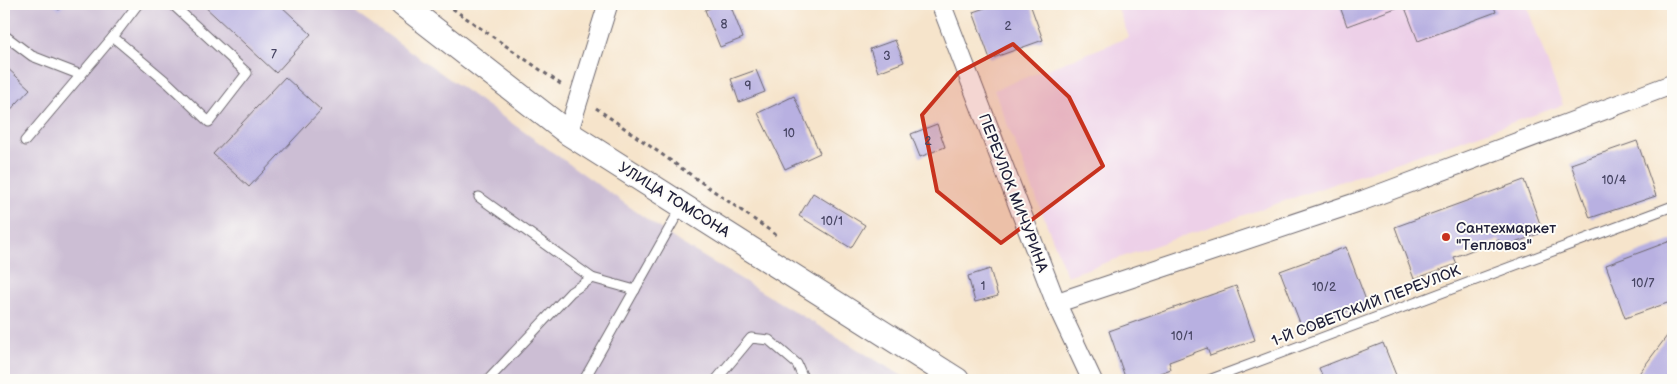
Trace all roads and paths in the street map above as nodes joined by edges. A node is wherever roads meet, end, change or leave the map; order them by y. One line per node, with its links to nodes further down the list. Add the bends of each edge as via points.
1 (138, 4): 8 (lane)
2 (172, 4): 8 (lane, via 247,73 209,122)
3 (402, 4): 12 (street, УЛИЦА ТОМСОНА)
4 (446, 4): 11 (path)
5 (608, 4): 11 (street)
6 (941, 4): 20 (street, ПЕРЕУЛОК МИЧУРИНА)
7 (4, 35): 9 (lane, via 32,56)
8 (113, 36): 9 (lane)
9 (81, 75): 13 (lane)
10 (1673, 84): 20 (street, via 1364,200)
11 (580, 97): 12 (street); 17 (path)
12 (568, 133): 15 (street, УЛИЦА ТОМСОНА)
13 (25, 141)
14 (480, 198): 18 (lane)
15 (682, 206): 19 (lane); 25 (street, УЛИЦА ТОМСОНА)
16 (1673, 206): 27 (lane, 1-Й СОВЕТСКИЙ ПЕРЕУЛОК)
17 (780, 237)
18 (592, 278): 19 (lane); 21 (lane, via 571,292)
19 (635, 290): 22 (lane)
20 (1056, 303): 26 (street, ПЕРЕУЛОК МИЧУРИНА)
21 (488, 380)
22 (584, 380)
23 (716, 380): 24 (lane, via 751,338 769,340 797,364)
24 (804, 380)
25 (957, 380)
26 (1092, 380)
27 (1209, 380)

